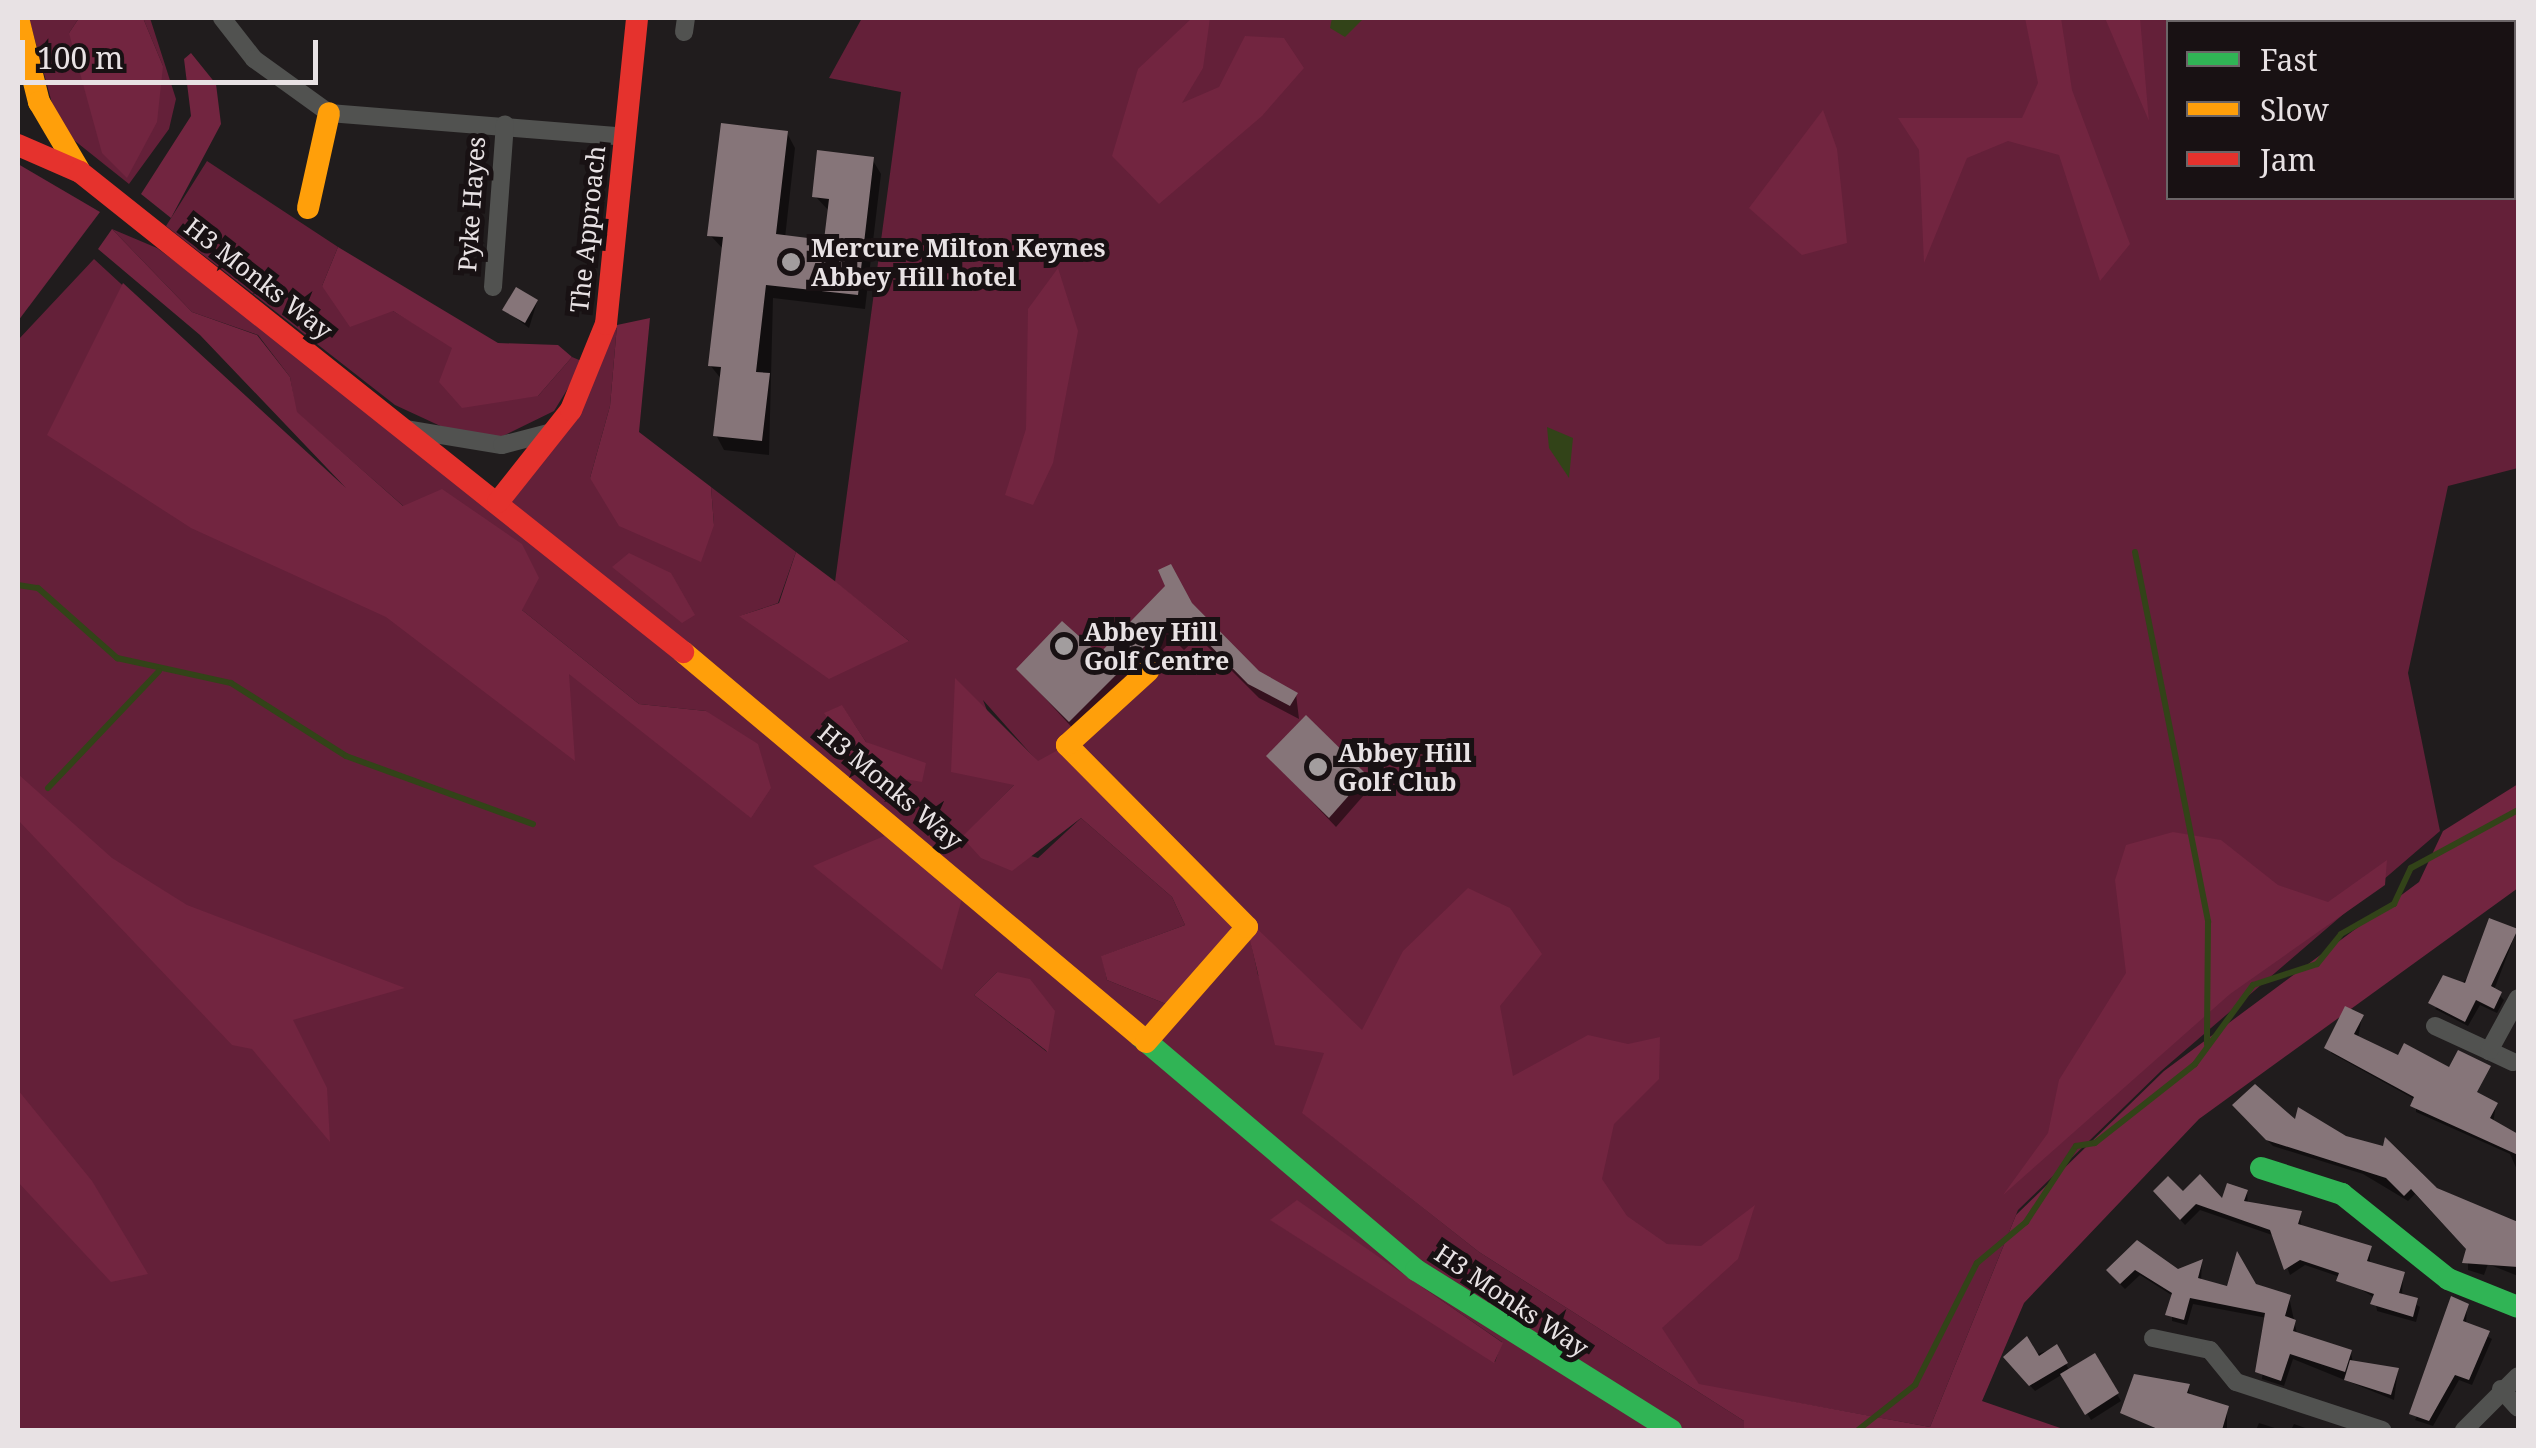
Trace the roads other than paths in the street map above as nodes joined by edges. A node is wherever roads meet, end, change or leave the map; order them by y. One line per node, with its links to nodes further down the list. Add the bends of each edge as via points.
1 (18, 18): 8 (street, H3 Monks Way, via 39,102)
2 (222, 18): 4 (street, via 254,59)
3 (637, 18): 6 (street, The Approach)
4 (329, 113): 5 (street, Pyke Hayes); 9 (street)
5 (505, 124): 6 (street, Pyke Hayes); 10 (street, Pyke Hayes)
6 (625, 136): 12 (street, The Approach, via 606,324 592,372)
7 (18, 145): 8 (street, H3 Monks Way)
8 (88, 178): 11 (street, H3 Monks Way)
9 (308, 208)
10 (492, 288)
11 (405, 429): 12 (street, via 502,445); 13 (street, H3 Monks Way)
12 (552, 432): 13 (street, The Approach)
13 (498, 502): 17 (street, H3 Monks Way)
14 (1148, 671): 17 (street, via 1067,745 1247,927)
15 (2518, 998): 18 (street)
16 (2434, 1026): 18 (street)
17 (1146, 1042): 26 (street, H3 Monks Way, via 1416,1270)
18 (2489, 1051): 19 (street)
19 (2514, 1062)
20 (2262, 1168): 21 (street, via 2342,1194 2448,1279)
21 (2518, 1308)
22 (2153, 1338): 27 (street, via 2210,1350 2236,1382)
23 (2518, 1376): 24 (street)
24 (2501, 1389): 25 (street); 28 (street)
25 (2518, 1408)
26 (1672, 1430)
27 (2382, 1430)
28 (2464, 1430)

